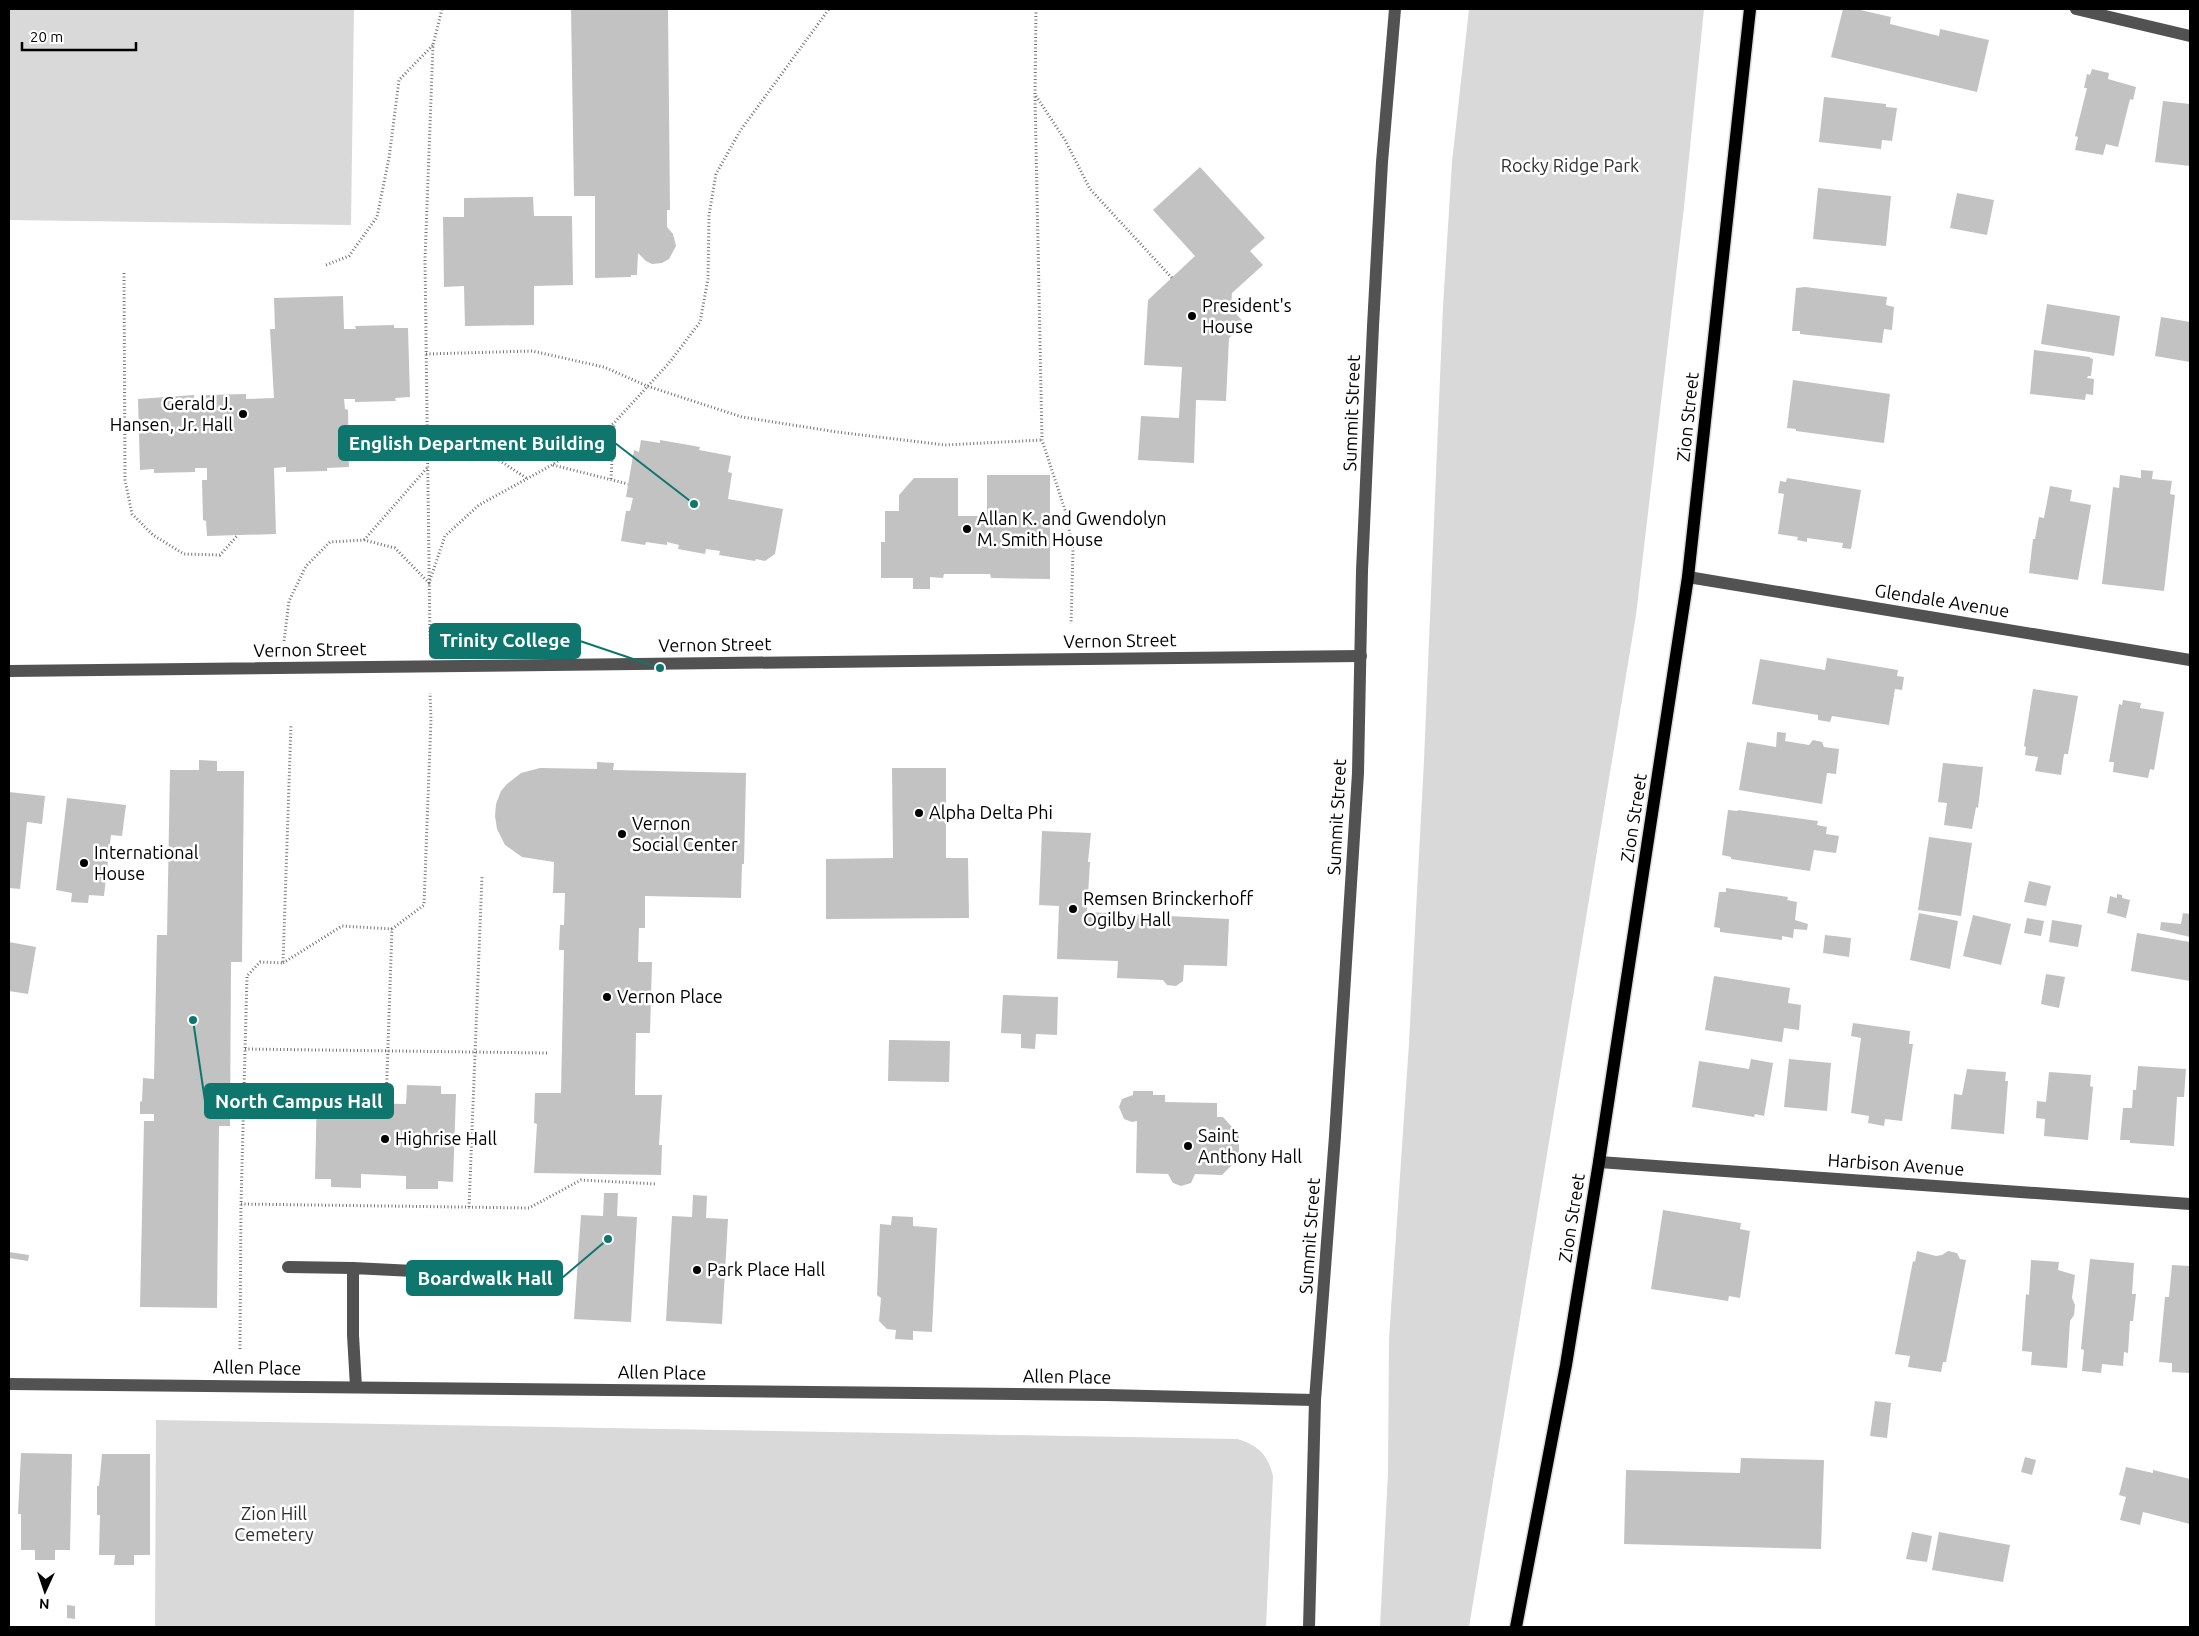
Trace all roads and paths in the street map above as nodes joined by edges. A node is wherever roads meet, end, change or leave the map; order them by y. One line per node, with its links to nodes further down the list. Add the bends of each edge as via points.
1 (442, 9): 8 (path)
2 (829, 9): 14 (path, via 740,131 716,174 709,215 708,279 700,322)
3 (1036, 9): 9 (path)
4 (1395, 9): 29 (street, Summit Street, via 1373,326)
5 (1750, 9): 25 (main road, Zion Street)
6 (2076, 9): 7 (street)
7 (2190, 36)
8 (433, 45): 10 (path, via 399,80 390,158 377,217 349,256); 13 (path, via 425,260)
9 (1035, 96): 12 (path, via 1066,140 1090,189); 16 (path)
10 (326, 265)
11 (124, 273): 23 (path, via 125,480 132,514 153,535 184,554 220,555)
12 (1172, 278)
13 (426, 354): 14 (path, via 532,350 604,367); 17 (path)
14 (647, 386): 15 (path); 16 (path, via 742,417 837,432 945,445)
15 (614, 423): 18 (path); 21 (path)
16 (1042, 440): 27 (path, via 1066,513 1073,550)
17 (427, 446): 19 (path); 20 (path, via 474,444)
18 (552, 465): 20 (path); 21 (path)
19 (428, 467): 24 (path); 26 (path)
20 (529, 479): 26 (path, via 479,505 445,536)
21 (610, 480): 22 (path)
22 (628, 484)
23 (237, 536)
24 (364, 540): 26 (path, via 396,548); 28 (path, via 330,542 306,566 289,601)
25 (1688, 577): 30 (street, Glendale Avenue); 42 (main road, Zion Street)
26 (429, 583): 31 (path)
27 (1071, 624)
28 (284, 641)
29 (1361, 656): 31 (street, Vernon Street); 53 (street, Summit Street, via 1348,936)
30 (2190, 660)
31 (429, 666): 32 (street, Vernon Street); 35 (path, via 431,719 424,905)
32 (9, 670)
33 (291, 724): 36 (path)
34 (482, 876): 39 (path)
35 (392, 929): 36 (path, via 342,926); 38 (path)
36 (283, 963): 37 (path, via 260,962 247,976)
37 (245, 1049): 38 (path); 44 (path)
38 (388, 1051): 39 (path); 41 (path)
39 (476, 1052): 40 (path); 46 (path)
40 (547, 1053)
41 (386, 1104)
42 (1599, 1162): 45 (street, Harbison Avenue); 55 (main road, Zion Street, via 1566,1365)
43 (657, 1184): 46 (path, via 581,1180 529,1208)
44 (241, 1204): 46 (path); 50 (path)
45 (2190, 1204)
46 (469, 1207)
47 (288, 1267): 48 (street)
48 (353, 1268): 49 (street); 52 (street)
49 (536, 1277)
50 (240, 1350)
51 (9, 1384): 52 (street, Allen Place)
52 (356, 1387): 53 (street, Allen Place)
53 (1315, 1400): 54 (street, Summit Street)
54 (1308, 1627)
55 (1516, 1627)

